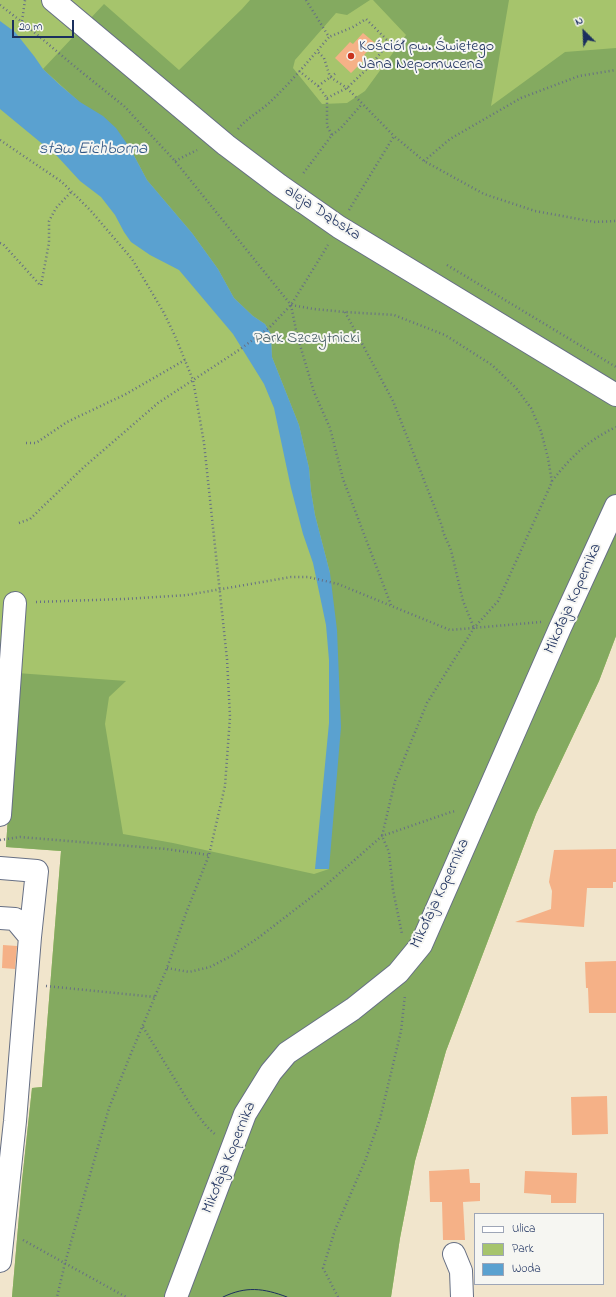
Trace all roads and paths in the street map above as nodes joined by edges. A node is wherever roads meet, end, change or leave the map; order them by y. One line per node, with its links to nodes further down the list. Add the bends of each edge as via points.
1 (25, 0): 5 (path)
2 (52, 0): 31 (street, aleja Dąbska, via 226,145 279,186)
3 (306, 0): 6 (path)
4 (0, 5): 5 (path)
5 (22, 22): 34 (path, via 124,106 175,161)
6 (329, 37): 7 (path); 13 (path, via 366,19 389,42 372,64)
7 (318, 51): 9 (path); 11 (path, via 324,58)
8 (616, 70): 22 (path, via 579,76 521,98 450,139)
9 (299, 72): 12 (path); 17 (path, via 268,104)
10 (336, 73): 11 (path)
11 (330, 77): 12 (path); 13 (path)
12 (318, 86): 14 (path)
13 (347, 88): 14 (path); 15 (path)
14 (327, 98): 19 (path, via 327,126)
15 (362, 104): 19 (path); 20 (path)
16 (234, 122): 18 (path)
17 (243, 123)
18 (240, 127)
19 (332, 135): 24 (path)
20 (394, 136): 22 (path); 28 (path)
21 (0, 140): 26 (path)
22 (424, 161): 30 (path, via 484,194 535,212 595,222)
23 (296, 170): 24 (path)
24 (302, 174): 25 (path)
25 (308, 179)
26 (72, 191): 32 (path, via 56,208 49,221 49,243 41,285); 36 (path, via 132,258 164,313)
27 (344, 203): 28 (path)
28 (350, 207): 29 (path); 31 (path)
29 (357, 211)
30 (616, 221)
31 (339, 227): 34 (path); 39 (street, aleja Dąbska)
32 (0, 243)
33 (443, 263): 37 (path)
34 (291, 305): 35 (path); 38 (path, via 269,328); 47 (path, via 314,392 330,428 344,478)
35 (345, 312): 42 (path, via 394,315 445,336 492,365 516,388 542,431); 48 (path, via 393,400 451,550 463,601)
36 (185, 360): 38 (path); 41 (path, via 126,394 67,422 36,443)
37 (616, 366)
38 (193, 380): 44 (path, via 158,403 84,467 30,519); 45 (path, via 204,443)
39 (616, 395)
40 (616, 427): 42 (path, via 591,441 569,460)
41 (26, 443)
42 (552, 482): 48 (path, via 498,601)
43 (613, 514): 49 (street, Mikołaja Kopernika)
44 (18, 523)
45 (220, 588): 46 (path, via 187,595); 47 (path, via 308,577 338,584); 54 (path, via 230,717 225,786)
46 (15, 603): 51 (street)
47 (391, 606): 48 (path, via 450,630)
48 (474, 628): 49 (path, via 538,621); 52 (path, via 427,703 395,781)
49 (560, 628): 50 (street, Mikołaja Kopernika)
50 (480, 810): 52 (path, via 451,812); 58 (street, Mikołaja Kopernika, via 421,945)
51 (0, 815)
52 (382, 836): 58 (path, via 390,852 393,890 403,940); 59 (path, via 318,892 233,954 210,967 189,972)
53 (0, 840): 54 (path, via 20,837)
54 (209, 855): 59 (path)
55 (0, 868): 57 (street, via 37,871)
56 (0, 918): 57 (street, via 15,919)
57 (30, 937): 61 (street)
58 (412, 956): 60 (street, Mikołaja Kopernika)
59 (167, 968): 62 (path)
60 (398, 973): 64 (street, Mikołaja Kopernika, via 353,1009 287,1052 271,1072 245,1114); 72 (path, via 404,985 405,997 401,1031 380,1120 335,1230 323,1268)
61 (26, 984): 62 (path); 65 (street)
62 (155, 997): 63 (path)
63 (142, 1026): 64 (path, via 193,1109 207,1127); 68 (path, via 110,1108)
64 (233, 1146): 71 (street, Mikołaja Kopernika)
65 (3, 1229): 67 (street); 68 (path)
66 (454, 1254): 73 (street, via 461,1271)
67 (0, 1261)
68 (65, 1263): 69 (path); 70 (path)
69 (57, 1297)
70 (126, 1297)
71 (176, 1297)
72 (338, 1297)
73 (462, 1297)

